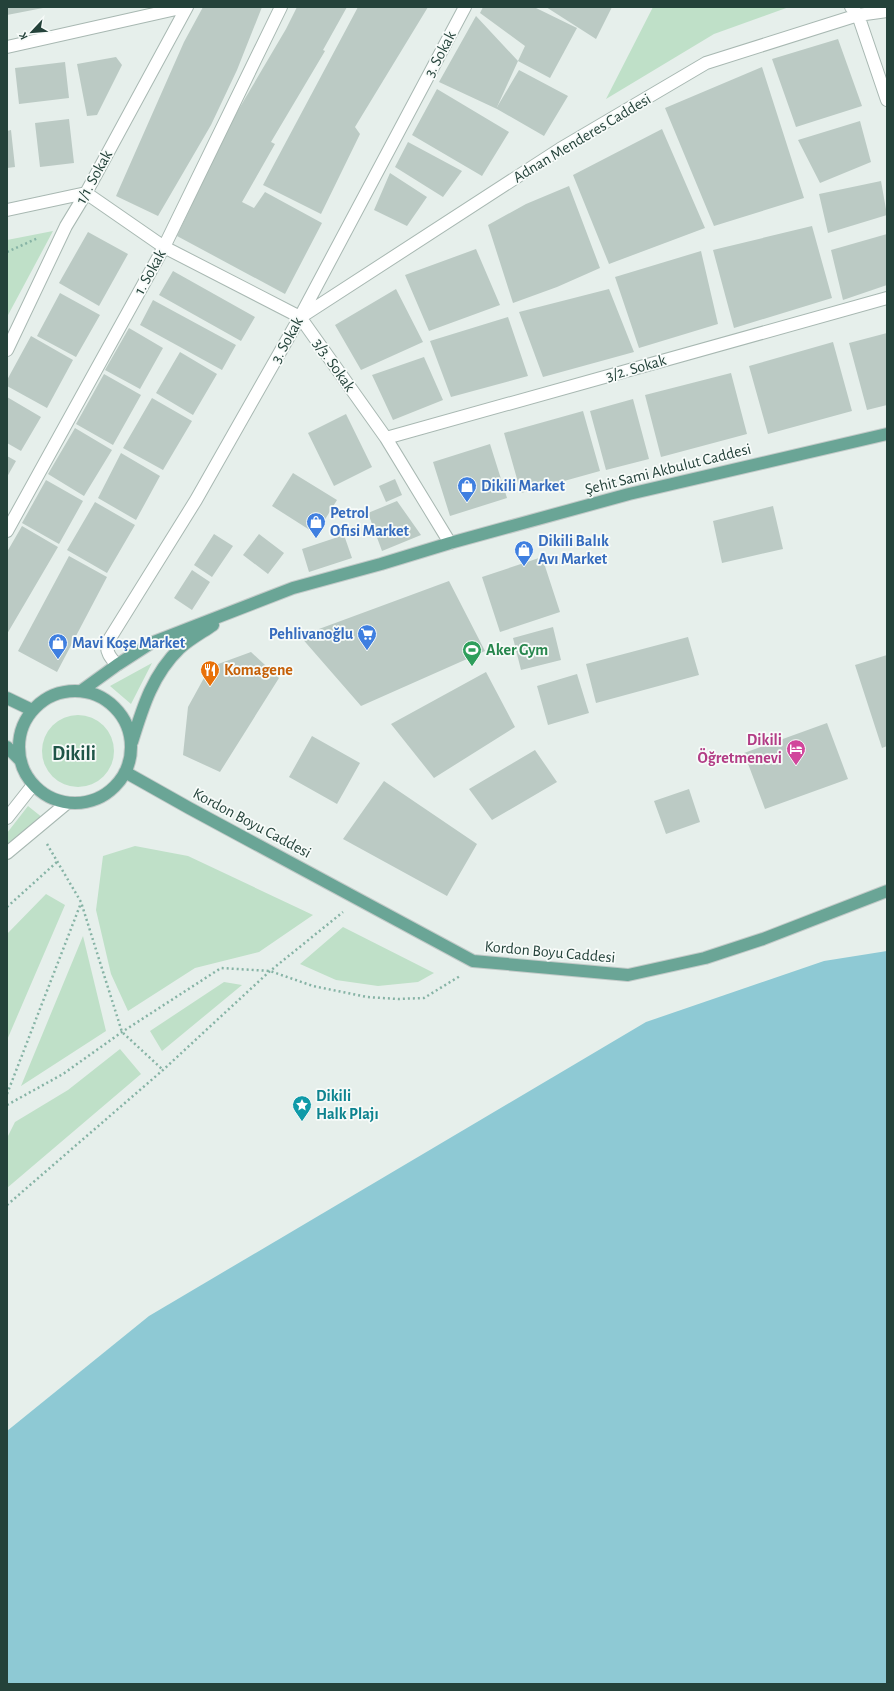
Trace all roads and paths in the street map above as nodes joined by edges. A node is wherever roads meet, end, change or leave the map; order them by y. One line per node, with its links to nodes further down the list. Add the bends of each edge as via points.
1 (186, 7): 6 (street); 8 (street, 1/1. Sokak)
2 (280, 7): 10 (street, 1. Sokak)
3 (465, 7): 12 (street, 3. Sokak)
4 (855, 11): 5 (street, Adnan Menderes Caddesi); 7 (street); 12 (street, Adnan Menderes Caddesi, via 706,63 560,149)
5 (887, 11)
6 (7, 47)
7 (887, 100)
8 (86, 193): 9 (street); 10 (street, 3/3. Sokak); 13 (street, 1/1. Sokak, via 66,226)
9 (7, 210)
10 (164, 247): 12 (street, 3/3. Sokak); 16 (street, 1. Sokak)
11 (887, 298): 15 (street, 3/2. Sokak)
12 (300, 317): 15 (street, 3/3. Sokak); 19 (street, 3. Sokak, via 196,500 107,643 109,655)
13 (7, 350)
14 (887, 434): 17 (main road, Şehit Sami Akbulut Caddesi, via 629,494)
15 (386, 438): 17 (street, 3/3. Sokak)
16 (7, 530)
17 (450, 542): 18 (main road, Şehit Sami Akbulut Caddesi, via 293,588)
18 (229, 614): 19 (main road, Şehit Sami Akbulut Caddesi, via 151,643); 23 (main road, Şehit Sami Akbulut Caddesi, via 181,647 164,668 149,691)
19 (117, 665): 20 (main road, Şehit Sami Akbulut Caddesi)
20 (81, 690): 22 (main road, via 63,691 46,698); 23 (main road, via 97,695 122,715)
21 (7, 698): 22 (main road)
22 (32, 710): 25 (main road, via 22,725 18,743)
23 (131, 746): 26 (main road)
24 (7, 747): 25 (main road)
25 (20, 760): 27 (main road)
26 (125, 772): 28 (main road, via 115,786 101,797); 34 (main road, Kordon Boyu Caddesi)
27 (33, 785): 28 (main road, via 42,793); 29 (street)
28 (67, 803): 30 (street)
29 (7, 818)
30 (37, 827): 31 (street); 32 (path)
31 (7, 852)
32 (58, 861): 35 (path); 36 (path)
33 (887, 891): 37 (main road, Kordon Boyu Caddesi, via 712,956 628,975)
34 (359, 899): 37 (main road, Kordon Boyu Caddesi); 38 (path)
35 (81, 902): 39 (path); 41 (path)
36 (7, 907)
37 (474, 961): 38 (path, via 459,977 424,998 366,997 313,986)
38 (270, 972): 39 (path, via 221,968); 40 (path)
39 (122, 1032): 40 (path); 42 (path, via 63,1074)
40 (163, 1070): 43 (path)
41 (7, 1094)
42 (7, 1105)
43 (7, 1205)

